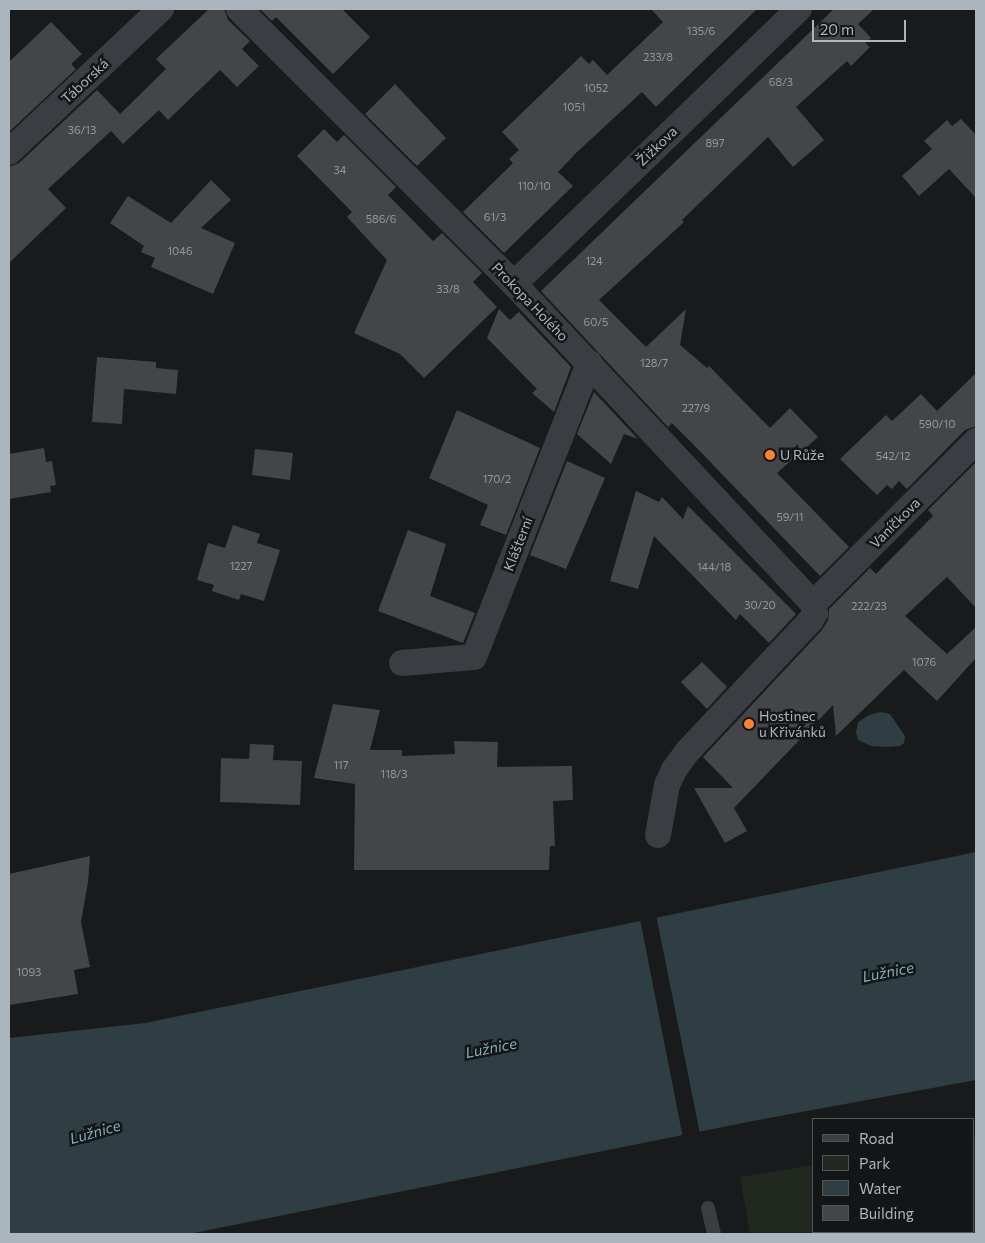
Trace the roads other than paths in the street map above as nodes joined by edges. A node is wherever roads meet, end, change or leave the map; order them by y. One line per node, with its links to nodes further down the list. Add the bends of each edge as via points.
1 (161, 9): 4 (street, Táborská)
2 (239, 9): 5 (street, Prokopa Holého)
3 (800, 9): 5 (street, Žižkova)
4 (9, 152)
5 (514, 284): 6 (street, Prokopa Holého)
6 (589, 363): 8 (street, Prokopa Holého); 9 (street, Klášterní, via 474,657)
7 (976, 441): 8 (street, Vaníčkova)
8 (813, 604): 10 (street, via 815,613 812,620 686,752 667,786)
9 (402, 663)
10 (658, 835)
11 (708, 1208): 12 (lane)
12 (714, 1234)

